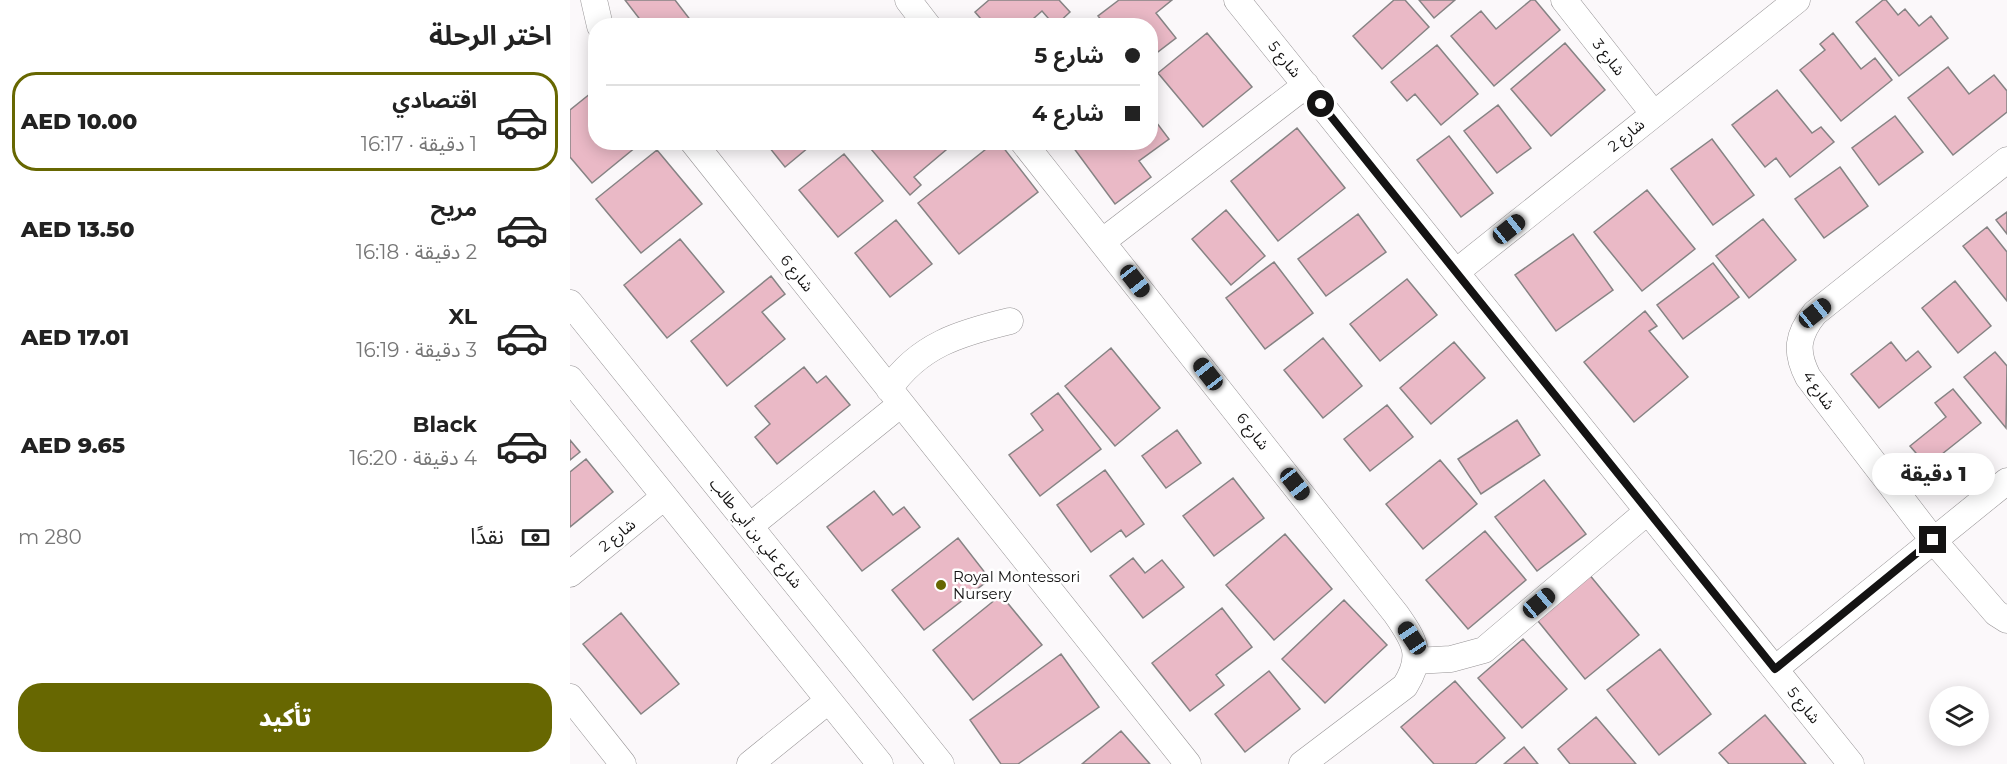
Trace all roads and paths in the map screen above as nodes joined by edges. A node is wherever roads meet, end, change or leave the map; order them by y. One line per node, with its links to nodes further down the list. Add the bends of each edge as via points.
1 (594, 0): 6 (street)
2 (908, 0): 7 (street)
3 (1237, 0): 8 (street, شارع 5)
4 (1564, 0): 9 (street, شارع 3)
5 (1797, 0): 9 (street, شارع 2)
6 (598, 18)
7 (922, 18)
8 (1306, 85): 13 (street); 14 (street, شارع 5)
9 (1653, 113): 14 (street, شارع 2)
10 (699, 150): 18 (street, شارع 6)
11 (1030, 150): 13 (street, شارع 6)
12 (2007, 159): 23 (street, شارع 4, via 1815,313 1799,339 1799,355 1808,377)
13 (1103, 240): 26 (street, شارع 6, via 1396,614 1412,638)
14 (1456, 272): 21 (street, شارع 5)
15 (570, 303): 22 (street, شارع علي بن أبي طالب)
16 (1010, 321): 18 (street, via 963,334 916,357)
17 (570, 379): 20 (street)
18 (895, 397): 22 (street); 34 (street, شارع 6)
19 (2007, 481): 23 (street)
20 (664, 497): 24 (street, شارع 2); 29 (street)
21 (1648, 511): 26 (street, via 1484,650); 27 (street, شارع 5)
22 (750, 526): 30 (street, شارع علي بن أبي طالب)
23 (1933, 540): 25 (street, شارع 4, via 1996,613); 27 (street)
24 (570, 574)
25 (2007, 620)
26 (1415, 661): 35 (street, via 1405,686)
27 (1775, 669): 36 (street, شارع 5)
28 (570, 697): 31 (street)
29 (828, 701): 32 (street); 33 (street)
30 (934, 760)
31 (623, 764)
32 (750, 764)
33 (880, 764)
34 (1188, 764)
35 (1302, 764)
36 (1851, 764)

